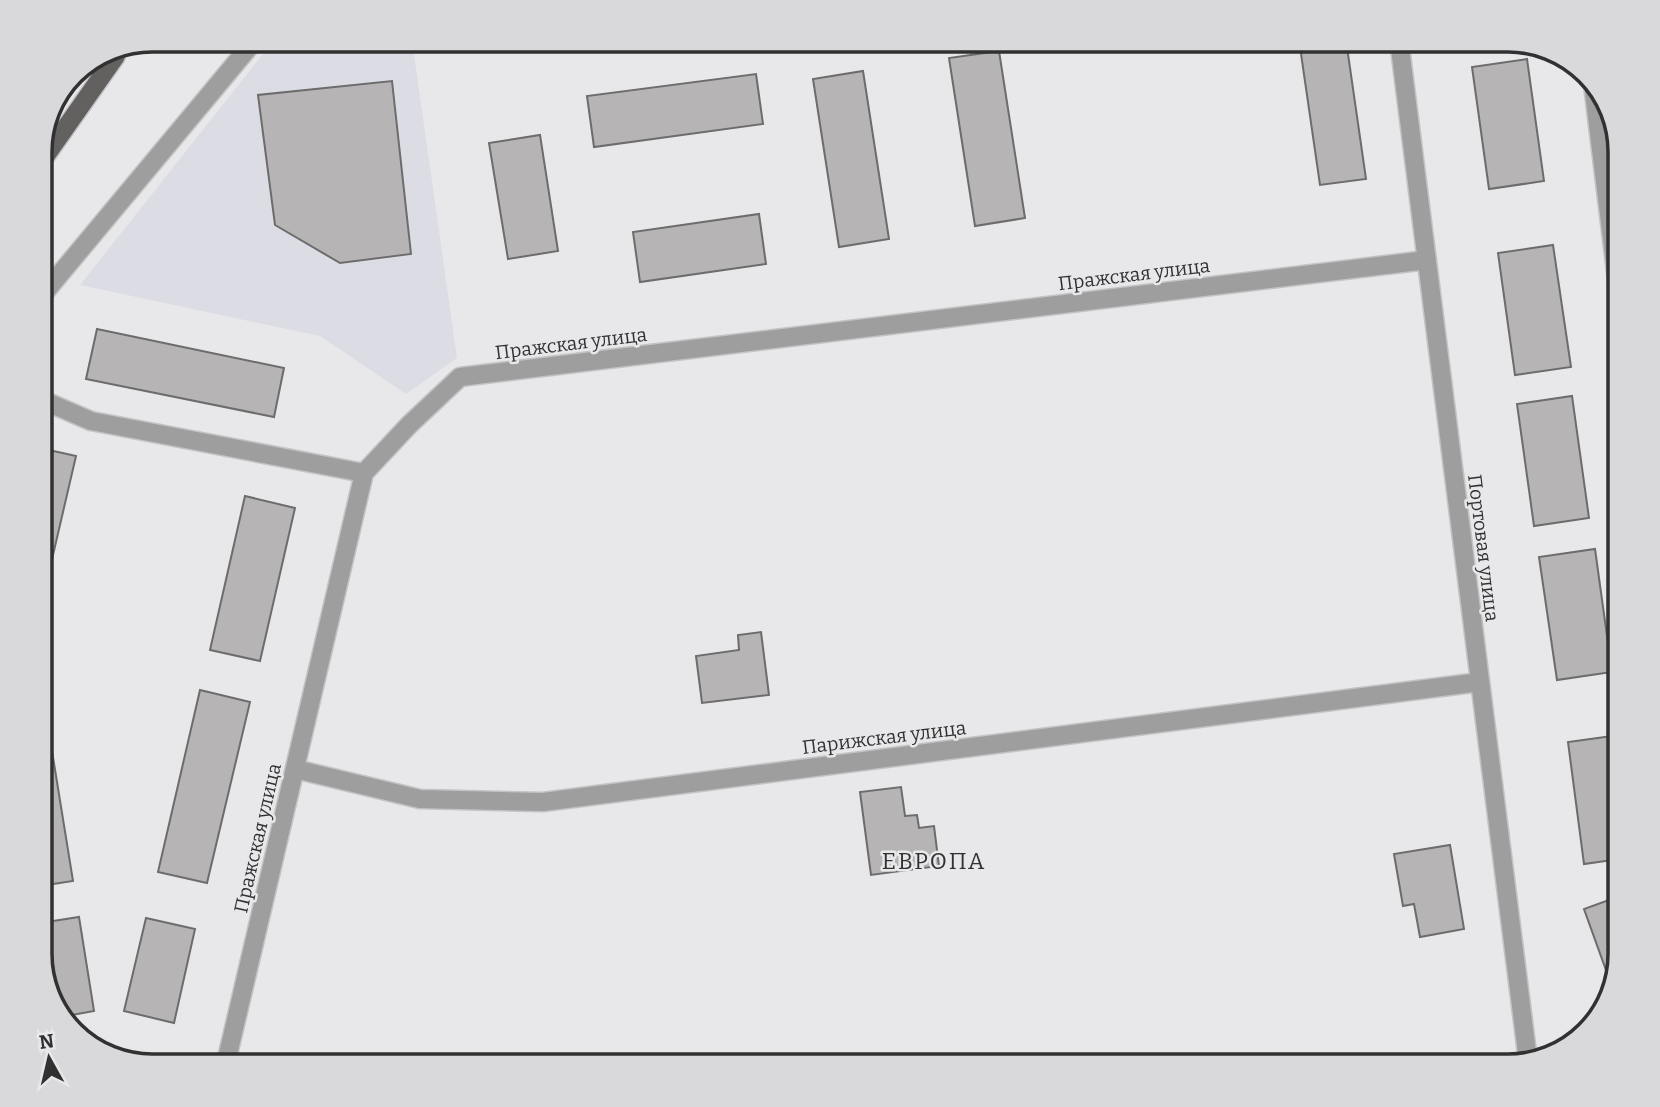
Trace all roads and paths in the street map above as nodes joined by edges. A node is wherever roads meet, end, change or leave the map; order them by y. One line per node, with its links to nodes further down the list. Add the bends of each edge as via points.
1 (244, 53): 8 (street)
2 (1401, 53): 7 (street, Портовая улица)
3 (113, 61): 5 (main road)
4 (1596, 106): 6 (street)
5 (53, 145)
6 (1608, 206)
7 (1427, 260): 10 (street, Пражская улица, via 460,377); 11 (street, Портовая улица)
8 (53, 282)
9 (53, 405): 10 (street, via 91,421)
10 (364, 474): 12 (street, Пражская улица)
11 (1480, 682): 12 (street, Парижская улица, via 543,802 420,799); 13 (street, Портовая улица)
12 (295, 769): 14 (street, Пражская улица)
13 (1527, 1052)
14 (228, 1054)

